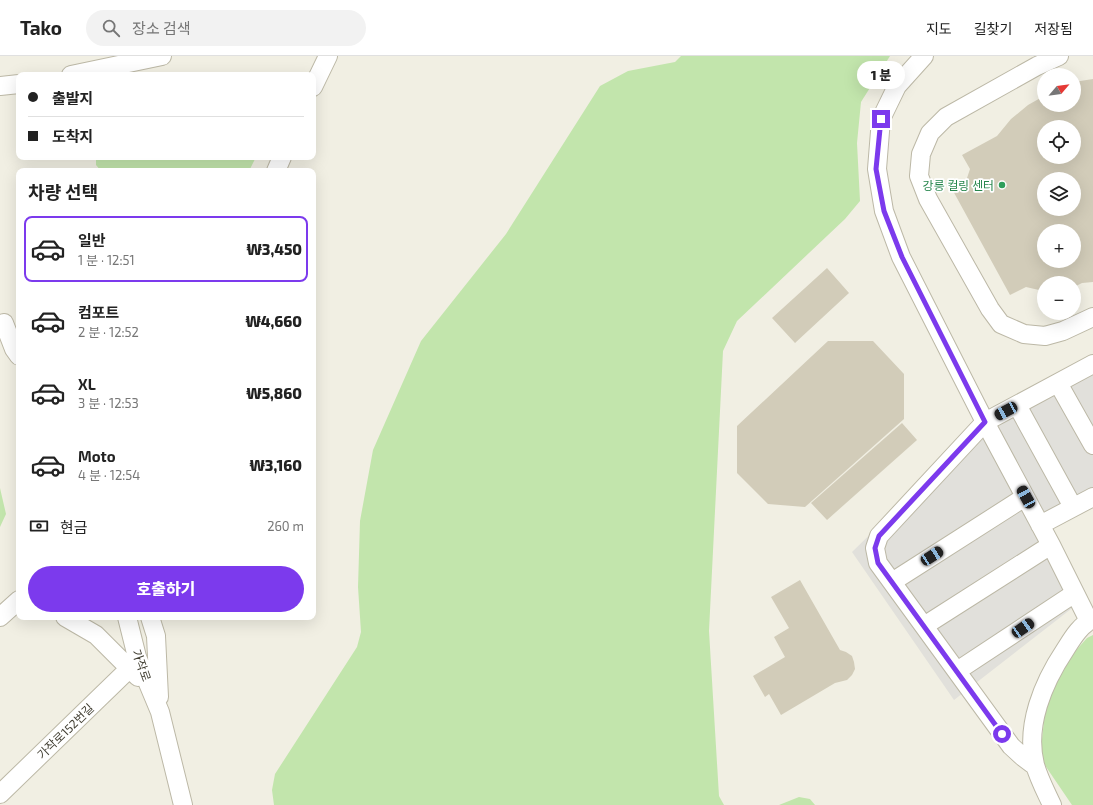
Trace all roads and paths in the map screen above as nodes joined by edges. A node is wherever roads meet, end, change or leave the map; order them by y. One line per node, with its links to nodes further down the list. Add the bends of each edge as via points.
1 (162, 56): 6 (street)
2 (328, 56): 7 (street)
3 (924, 56): 17 (street, via 897,86 881,119 876,169 884,211 902,257)
4 (1059, 56): 5 (street)
5 (1034, 61): 10 (street, via 946,118 930,133 921,154 919,176 928,199 1001,324 1024,334 1045,336)
6 (85, 72)
7 (316, 81)
8 (16, 84): 9 (street)
9 (0, 86)
10 (1093, 317)
11 (2, 320): 12 (street); 13 (street)
12 (16, 336)
13 (16, 352)
14 (1093, 364): 15 (street)
15 (1058, 383): 16 (street); 18 (street)
16 (1017, 405): 17 (street); 21 (street)
17 (985, 422): 19 (street); 24 (street, via 879,536 875,548 878,563)
18 (1093, 445)
19 (1026, 497): 22 (street); 24 (street)
20 (1093, 497): 21 (street)
21 (1073, 507): 22 (street)
22 (1040, 525): 23 (street)
23 (1051, 546): 25 (street); 32 (street)
24 (892, 582): 32 (street)
25 (1075, 593): 31 (street); 34 (street)
26 (16, 604): 27 (street)
27 (7, 614)
28 (70, 620): 33 (street, via 96,635)
29 (128, 620): 35 (street, 가작로, via 137,657)
30 (152, 620): 36 (street, 가작로, via 156,636)
31 (1091, 620): 37 (street, via 1076,634 1060,656 1036,709 1033,732)
32 (924, 626): 34 (street)
33 (130, 668): 35 (street); 38 (street, 가작로152번길)
34 (957, 671): 37 (street, via 1011,746)
35 (152, 691): 36 (street, 가작로)
36 (160, 712): 39 (street, 가작로)
37 (1035, 766): 40 (street)
38 (0, 794)
39 (183, 805)
40 (1052, 805)

